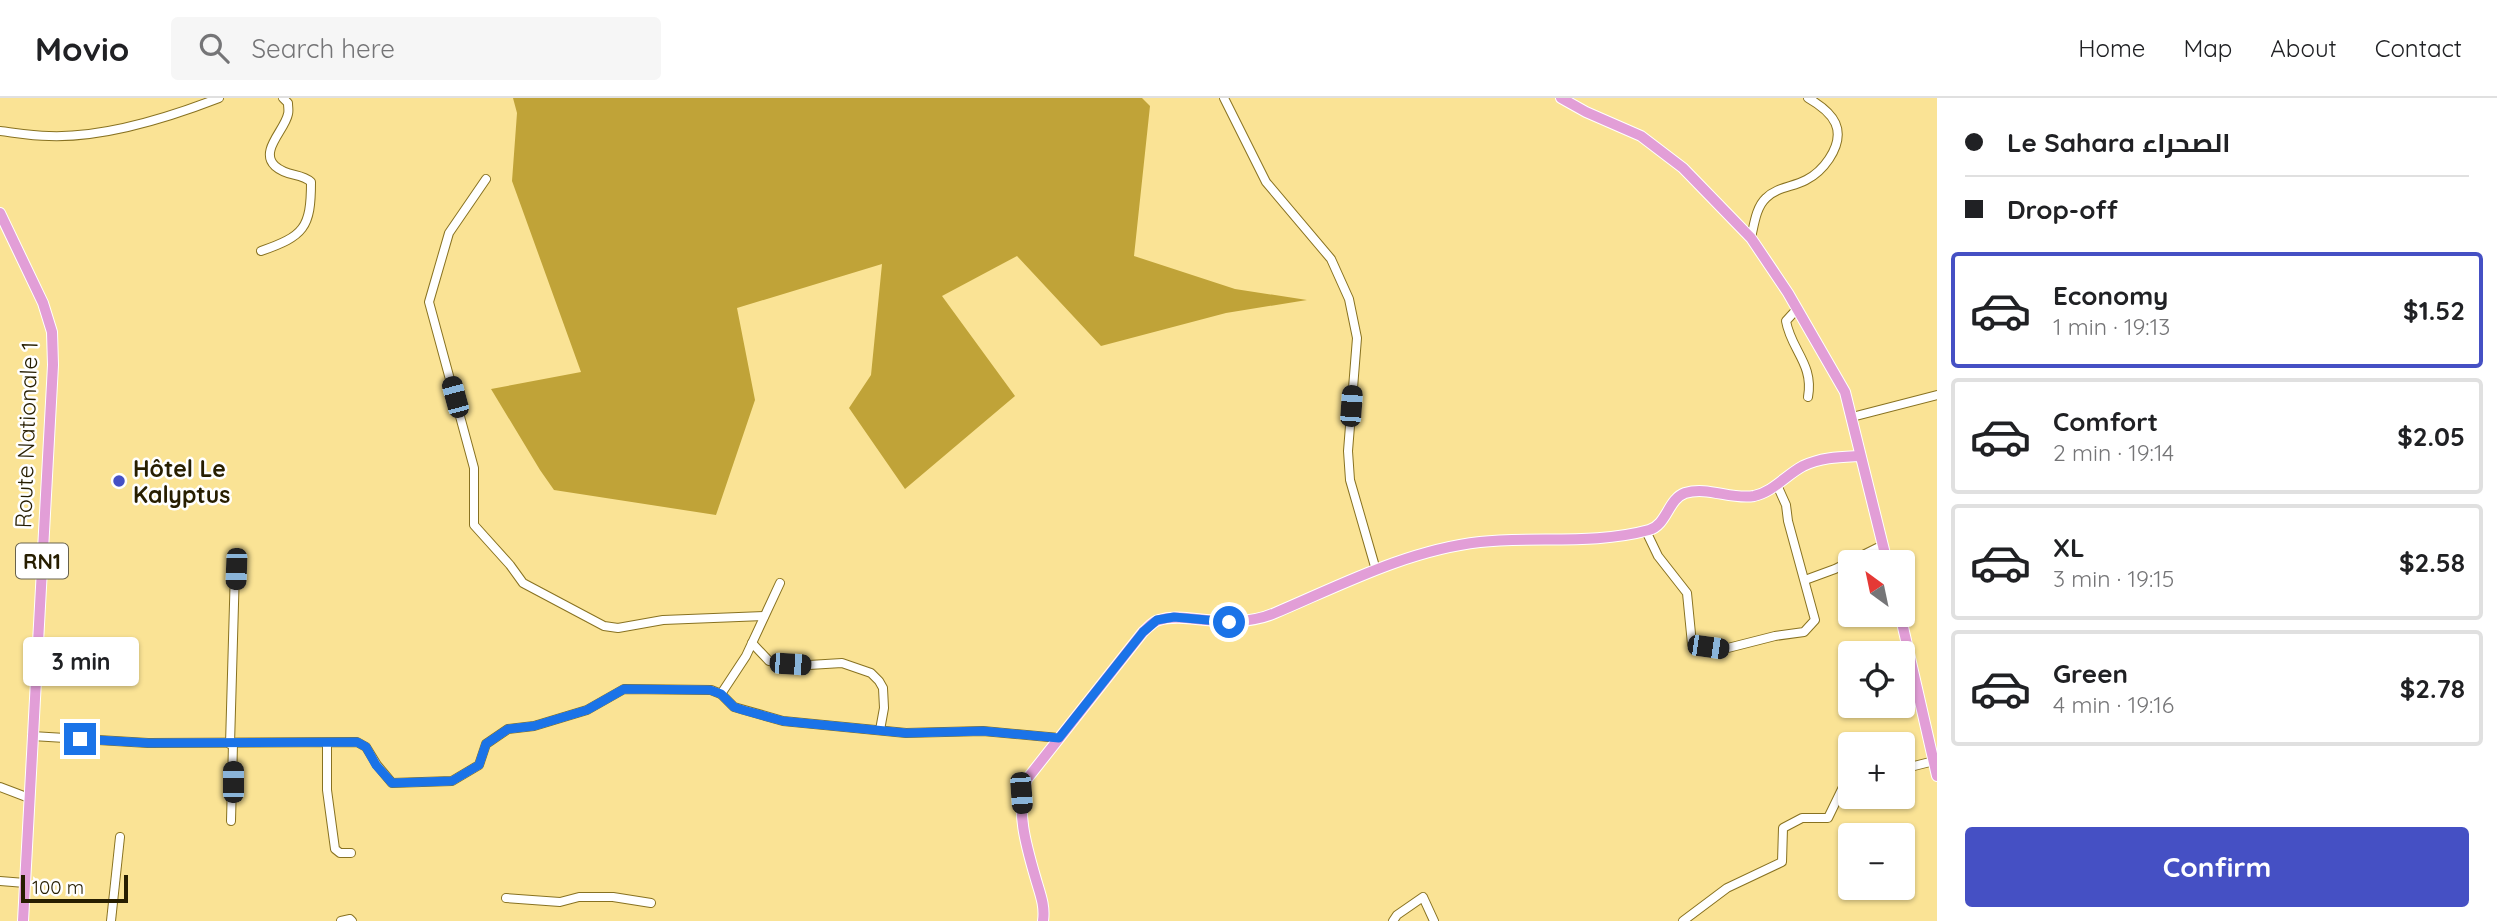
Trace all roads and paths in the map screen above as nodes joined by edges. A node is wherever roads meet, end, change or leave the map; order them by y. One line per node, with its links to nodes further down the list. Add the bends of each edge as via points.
1 (219, 98): 8 (street, via 183,112 101,131 51,136)
2 (283, 98): 12 (street, via 288,114 270,157 290,176 310,182 311,200 302,231 288,242)
3 (1224, 98): 7 (street)
4 (1234, 98): 7 (street)
5 (1561, 98): 11 (main road, via 1641,136 1683,168)
6 (1808, 98): 11 (street, via 1835,122 1840,137 1836,148 1818,173 1766,197)
7 (1229, 109): 23 (street, via 1266,182 1331,259 1349,299 1357,338 1350,480)
8 (0, 131)
9 (486, 179): 26 (street, via 449,233 429,302 474,468 474,525 523,583 604,626)
10 (0, 213): 31 (main road, Route Nationale 1 / RN1, via 52,332)
11 (1751, 238): 13 (main road)
12 (261, 251)
13 (1797, 309): 15 (street, via 1786,321 1808,370); 16 (main road, via 1839,380)
14 (1937, 395): 16 (street)
15 (1808, 397)
16 (1852, 417): 17 (main road)
17 (1860, 456): 18 (main road, via 1826,458 1802,467); 20 (main road)
18 (1777, 485): 19 (main road, via 1753,496 1685,493 1663,520); 24 (street)
19 (1646, 531): 23 (main road, via 1611,538 1477,543); 24 (street, via 1658,556 1687,593 1692,645 1724,649 1804,632 1815,620)
20 (1883, 545): 21 (main road); 24 (street)
21 (1884, 550)
22 (236, 569): 34 (street)
23 (1376, 570): 32 (main road, via 1264,618 1157,620)
24 (1805, 580)
25 (780, 583): 26 (street)
26 (764, 616): 28 (street)
27 (1903, 627): 35 (main road)
28 (752, 643): 29 (street); 30 (street, via 769,661 842,663 871,673 883,688)
29 (721, 694): 30 (street, via 734,707 783,721); 33 (street, via 624,689 587,710 502,733 486,744 479,765 452,781 392,783 363,743)
30 (880, 730): 32 (street, via 983,731)
31 (32, 736): 34 (street); 40 (main road, Route Nationale 1 / RN1)
32 (1059, 738): 52 (main road, via 1021,793)
33 (327, 743): 34 (street); 43 (street, via 327,790 335,849)
34 (231, 744): 41 (street)
35 (1934, 761): 36 (street); 37 (main road)
36 (1915, 766)
37 (1937, 776)
38 (0, 787): 40 (street)
39 (1838, 797): 55 (street, via 1828,818 1802,818 1783,828 1782,862 1727,888)
40 (29, 798): 45 (main road, Route Nationale 1 / RN1)
41 (231, 821)
42 (120, 837): 49 (street)
43 (351, 853)
44 (0, 881): 45 (street)
45 (26, 883): 48 (main road, Route Nationale 1 / RN1)
46 (506, 898): 47 (street, via 560,902 602,897)
47 (651, 903)
48 (23, 921)
49 (110, 921)
50 (341, 921): 51 (street)
51 (352, 921)
52 (1043, 921)
53 (1393, 921): 54 (street, via 1423,897)
54 (1434, 921)
55 (1683, 921)

